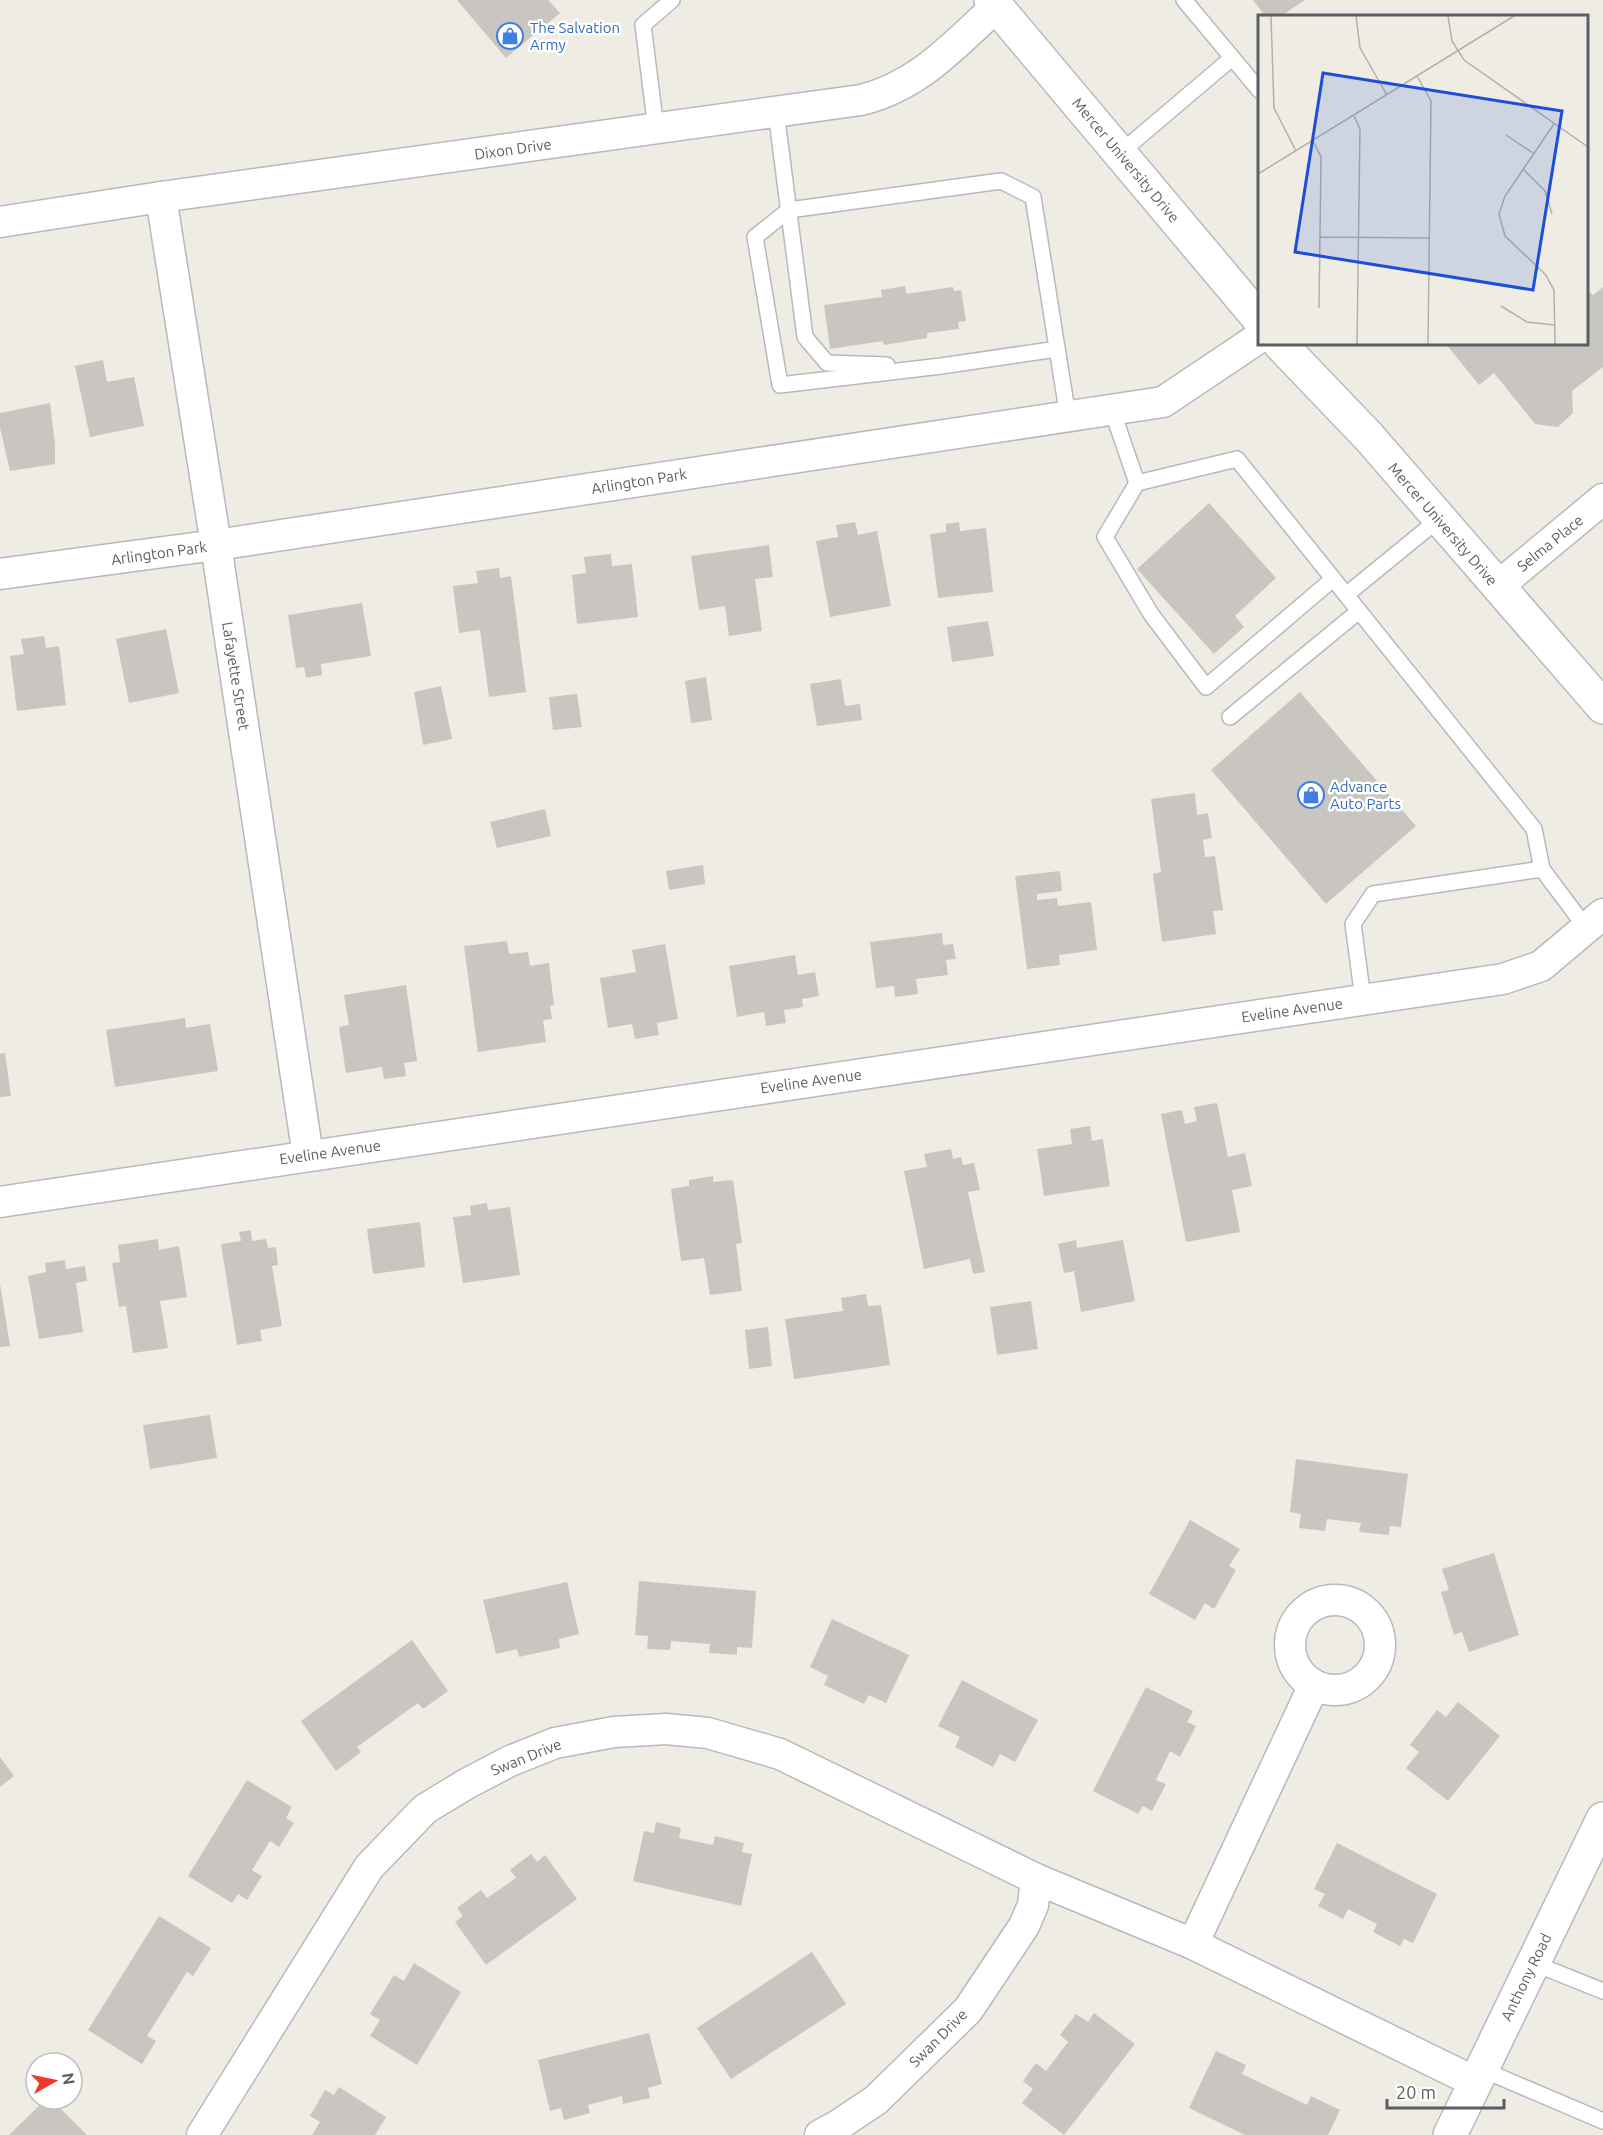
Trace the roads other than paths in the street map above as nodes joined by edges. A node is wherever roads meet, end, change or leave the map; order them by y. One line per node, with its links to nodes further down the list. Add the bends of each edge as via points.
1 (672, 0): 7 (lane, via 643,26)
2 (1184, 0): 4 (lane)
3 (994, 3): 6 (street, Dixon Drive, via 926,71 880,96); 8 (main road, Mercer University Drive)
4 (1232, 58): 5 (lane); 8 (lane)
5 (1258, 89)
6 (776, 112): 7 (street, Dixon Drive); 10 (lane)
7 (656, 129): 9 (street, Dixon Drive)
8 (1120, 153): 12 (main road, Mercer University Drive)
9 (161, 197): 11 (street, Dixon Drive); 22 (street, Lafayette Street)
10 (789, 210): 15 (lane, via 1001,181 1033,196); 16 (lane, via 805,337 827,363); 16 (lane, via 755,237 780,385)
11 (0, 222)
12 (1258, 318)
13 (1258, 338): 17 (street, Arlington Park, via 1163,402)
14 (1281, 345): 21 (main road, Mercer University Drive, via 1369,437)
15 (1058, 349): 16 (lane); 18 (lane)
16 (941, 366)
17 (1112, 410): 18 (street, Arlington Park); 19 (lane)
18 (1068, 417): 22 (street, Arlington Park)
19 (1137, 483): 24 (lane, via 1237,459); 24 (lane, via 1105,537 1151,614 1206,687)
20 (1603, 499): 25 (street, Selma Place)
21 (1439, 519): 25 (main road, Mercer University Drive); 26 (lane)
22 (216, 545): 23 (street, Arlington Park); 33 (street, Lafayette Street)
23 (0, 574)
24 (1333, 579): 26 (lane)
25 (1497, 586): 28 (main road, Mercer University Drive)
26 (1346, 596): 27 (lane)
27 (1359, 611): 29 (lane); 30 (lane, via 1534,829)
28 (1603, 707)
29 (1230, 717)
30 (1542, 868): 31 (lane); 32 (lane, via 1373,894 1353,924)
31 (1595, 922): 32 (street, Eveline Avenue, via 1541,966 1503,979)
32 (1364, 999): 33 (street, Eveline Avenue)
33 (308, 1156): 34 (street, Eveline Avenue)
34 (0, 1202)
35 (1314, 1686): 38 (street)
36 (1603, 1819): 39 (main road, Anthony Road)
37 (1036, 1880): 38 (street, Swan Drive); 43 (street, Swan Drive, via 780,1754 708,1734 666,1729 614,1732 555,1743 510,1761 425,1809 369,1867); 44 (street, Swan Drive, via 1033,1905 1024,1926 968,2010 876,2100)
38 (1193, 1944): 41 (street, Swan Drive)
39 (1533, 1963): 40 (lane); 41 (main road, Anthony Road)
40 (1603, 1991)
41 (1478, 2076): 42 (lane); 45 (main road, Anthony Road)
42 (1603, 2121)
43 (202, 2135)
44 (820, 2135)
45 (1450, 2135)

